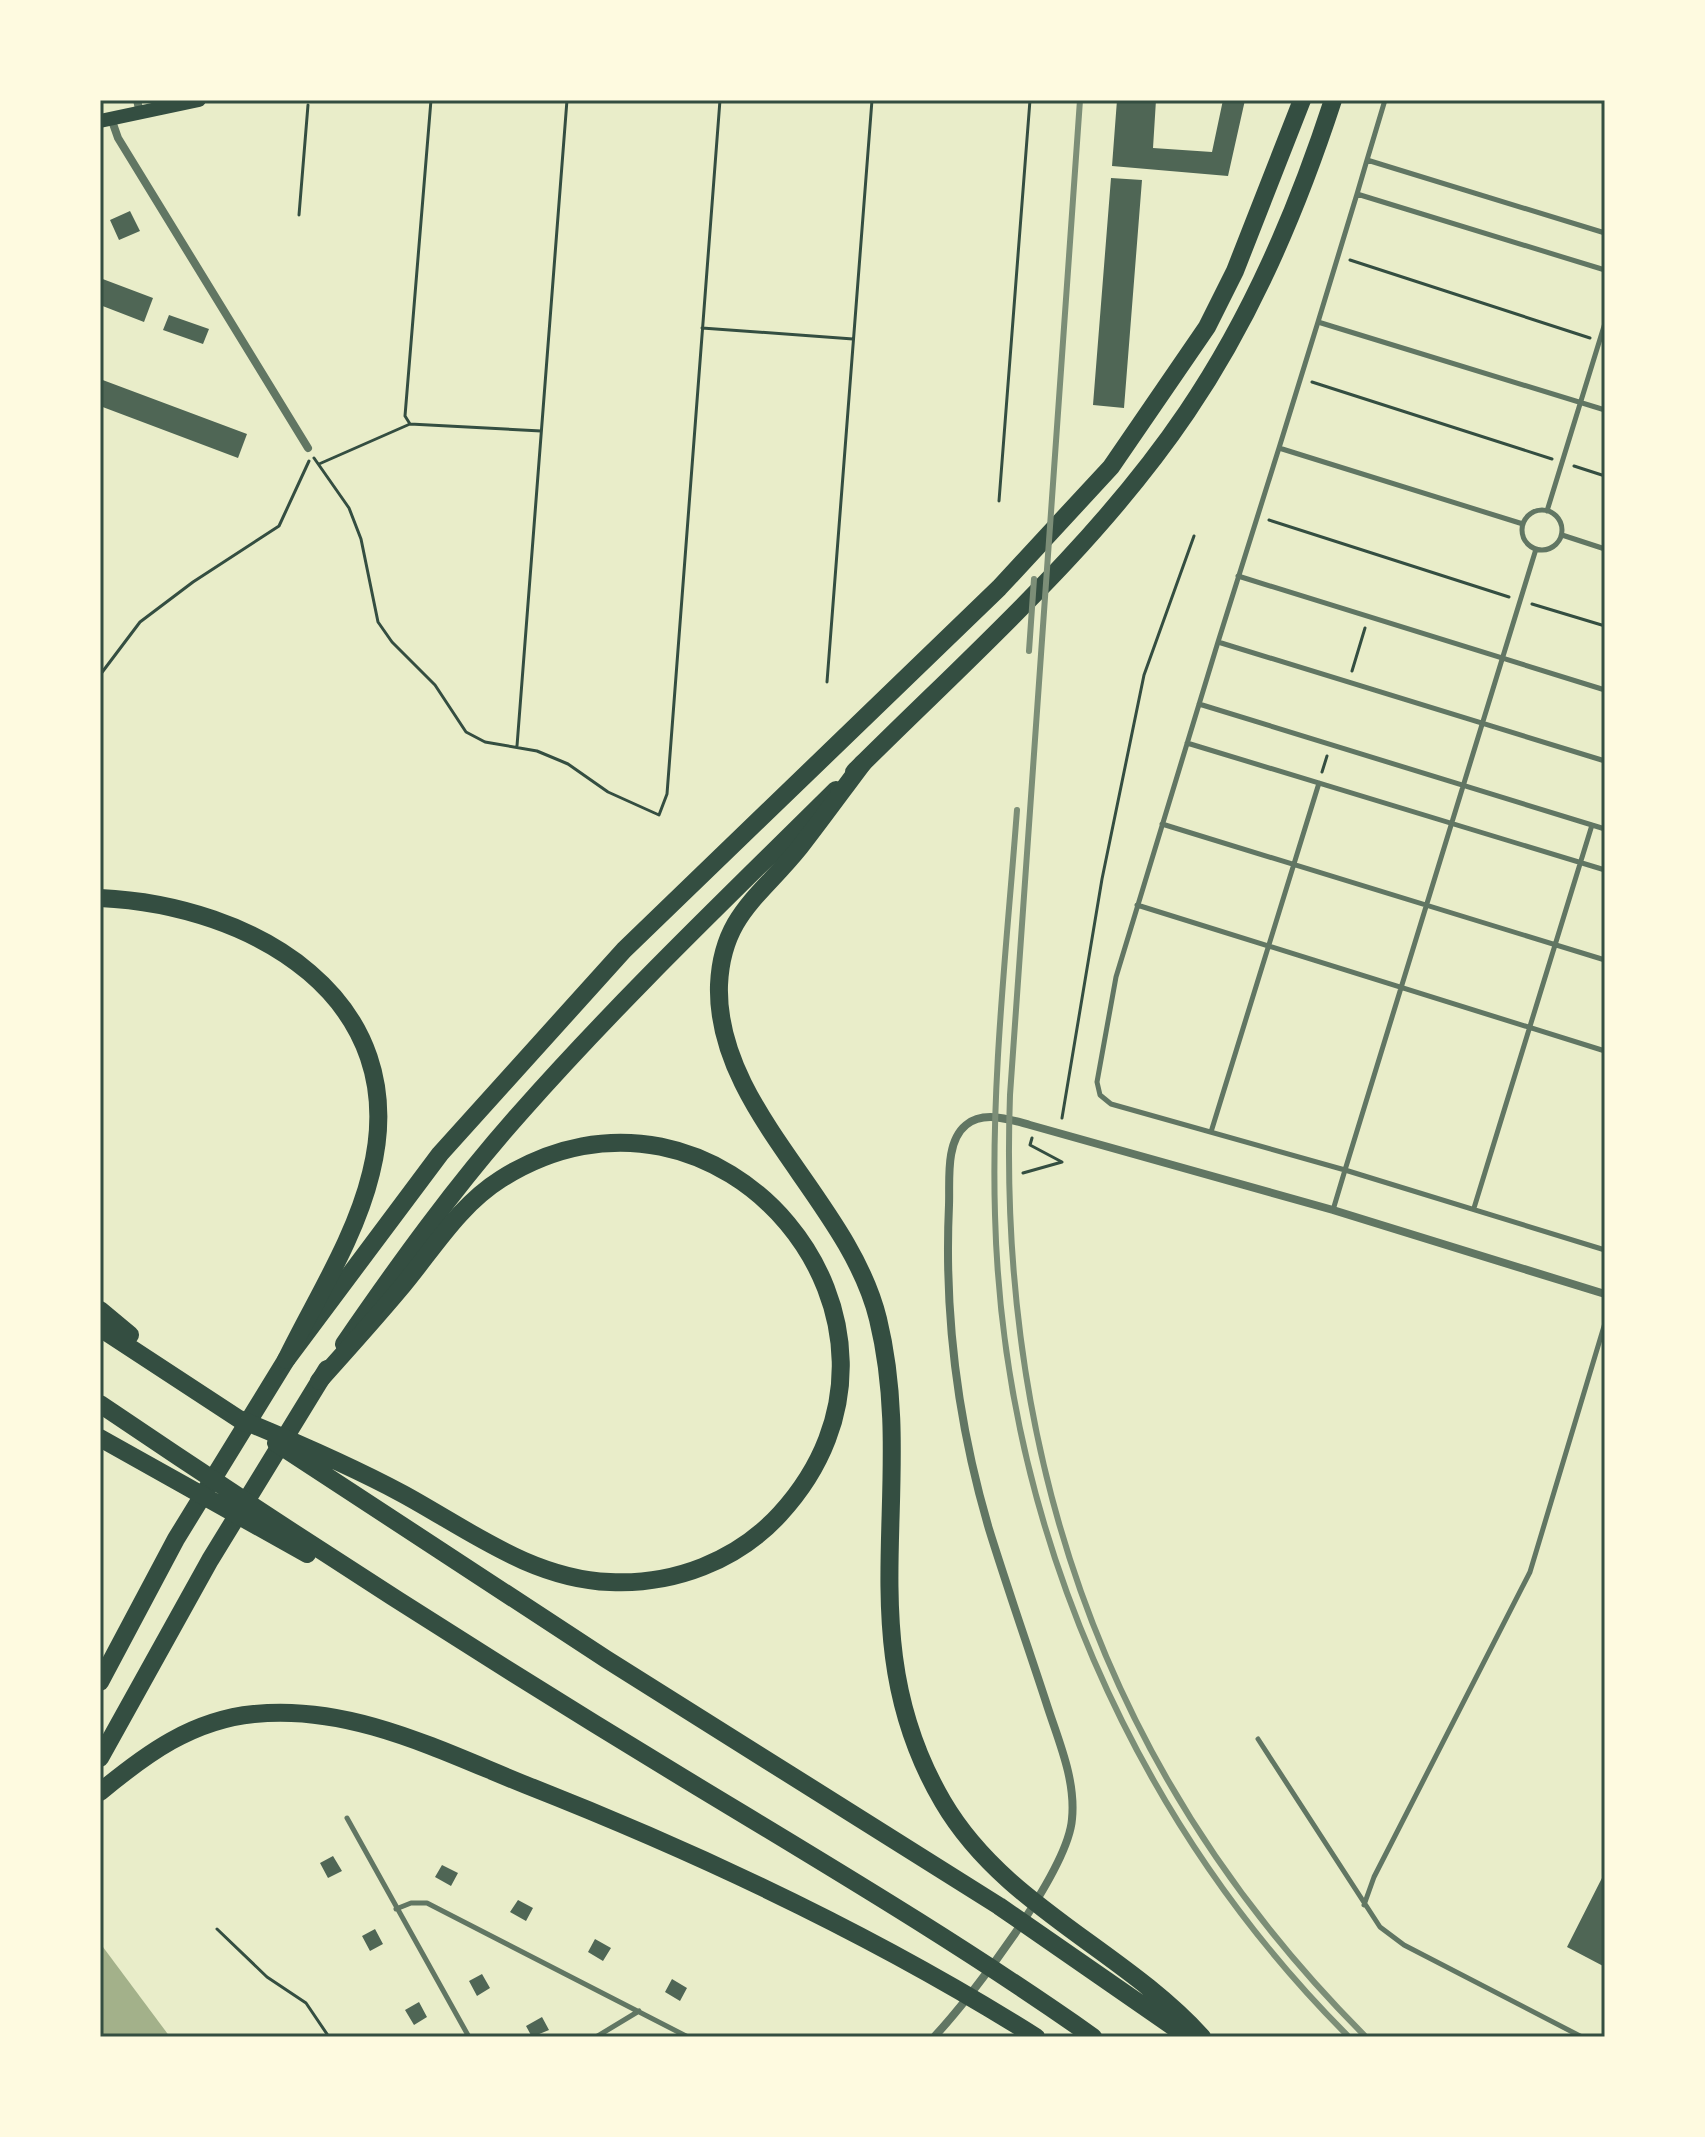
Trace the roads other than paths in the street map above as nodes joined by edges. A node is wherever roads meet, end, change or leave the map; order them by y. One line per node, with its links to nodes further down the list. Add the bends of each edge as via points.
1 (199, 100): 5 (main road)
2 (1302, 100): 58 (highway, via 1235,271 1207,327 1111,467 999,588 559,1019 440,1154)
3 (1333, 100): 30 (highway, via 1257,295 1187,413 1073,556)
4 (1385, 100): 7 (lane)
5 (138, 106): 6 (main road)
6 (106, 120): 15 (street)
7 (1367, 160): 8 (lane); 9 (lane)
8 (1357, 194): 10 (lane); 11 (lane)
9 (1605, 233)
10 (1605, 270)
11 (1318, 322): 13 (lane); 16 (lane)
12 (1605, 323): 13 (lane)
13 (1581, 402): 14 (lane); 17 (lane)
14 (1605, 410)
15 (308, 448)
16 (1279, 448): 18 (lane); 22 (lane)
17 (1547, 511): 18 (lane, via 1529,515); 19 (lane, via 1556,516)
18 (1523, 524): 20 (lane, via 1522,535)
19 (1562, 535): 20 (lane, via 1547,550); 21 (lane)
20 (1536, 549): 24 (lane)
21 (1605, 549)
22 (1238, 576): 23 (lane); 24 (lane)
23 (1218, 642): 26 (lane); 27 (lane)
24 (1502, 658): 25 (lane); 27 (lane)
25 (1605, 690)
26 (1199, 704): 28 (lane); 32 (lane)
27 (1481, 723): 29 (lane); 32 (lane)
28 (1187, 743): 31 (lane); 33 (lane)
29 (1605, 761)
30 (863, 763): 60 (highway, via 519,1113 396,1268); 80 (highway, via 797,851 739,913 722,956 721,1018 742,1080 841,1231 877,1315 890,1403 889,1632 907,1725 945,1806 979,1851 1043,1910 1175,2007)
31 (1319, 783): 34 (lane); 38 (lane)
32 (1462, 786): 34 (lane); 35 (lane)
33 (1162, 824): 38 (lane); 41 (lane)
34 (1450, 824): 37 (lane); 42 (lane)
35 (1592, 825): 36 (lane); 37 (lane)
36 (1605, 829)
37 (1580, 863): 39 (lane); 43 (lane)
38 (1294, 864): 42 (lane); 44 (lane)
39 (1605, 870)
40 (100, 898): 58 (highway, via 189,914 272,946 328,987 365,1044 378,1111 372,1172 353,1227)
41 (1137, 905): 44 (lane); 49 (lane, via 1116,977 1097,1082 1100,1095 1111,1104)
42 (1425, 905): 43 (lane); 46 (lane)
43 (1556, 945): 45 (lane); 47 (lane)
44 (1268, 946): 46 (lane); 49 (lane)
45 (1605, 960)
46 (1400, 988): 47 (lane); 50 (lane)
47 (1530, 1028): 48 (lane); 51 (lane)
48 (1605, 1051)
49 (1211, 1132): 50 (lane)
50 (1345, 1170): 51 (lane); 52 (lane)
51 (1474, 1208): 53 (lane)
52 (1333, 1210): 54 (street); 76 (street, via 987,1117 969,1122 957,1137 948,1229 950,1320 961,1405 979,1490 1067,1768 1072,1820 1065,1850 1046,1885 956,2014)
53 (1605, 1250)
54 (1605, 1294)
55 (100, 1310): 59 (highway)
56 (1605, 1323): 70 (lane, via 1530,1572)
57 (100, 1328): 59 (highway)
58 (286, 1360): 64 (highway, via 176,1539)
59 (180, 1379): 62 (highway)
60 (319, 1381): 62 (highway, via 483,1191 546,1156 626,1143 674,1150 717,1165 745,1182 789,1222 829,1291 842,1369 834,1422 822,1451 809,1477 772,1522 734,1553 708,1565 637,1582 585,1580 534,1566 319,1452); 67 (highway, via 210,1560)
61 (100, 1404): 65 (highway)
62 (237, 1418): 79 (highway, via 1011,1914)
63 (100, 1438): 65 (highway)
64 (100, 1682)
65 (545, 1692): 78 (highway, via 836,1869)
66 (1258, 1739): 70 (lane)
67 (100, 1758)
68 (100, 1792): 77 (highway, via 146,1753 203,1725 255,1714 343,1718 403,1736 722,1866 867,1938)
69 (347, 1818): 71 (lane)
70 (1364, 1905): 81 (lane, via 1380,1927 1404,1945)
71 (396, 1909): 72 (lane, via 427,1903); 73 (lane)
72 (639, 2011): 74 (lane); 75 (lane)
73 (469, 2037)
74 (596, 2037)
75 (688, 2037)
76 (934, 2037)
77 (1036, 2037)
78 (1093, 2037)
79 (1188, 2037)
80 (1202, 2037)
81 (1582, 2037)

